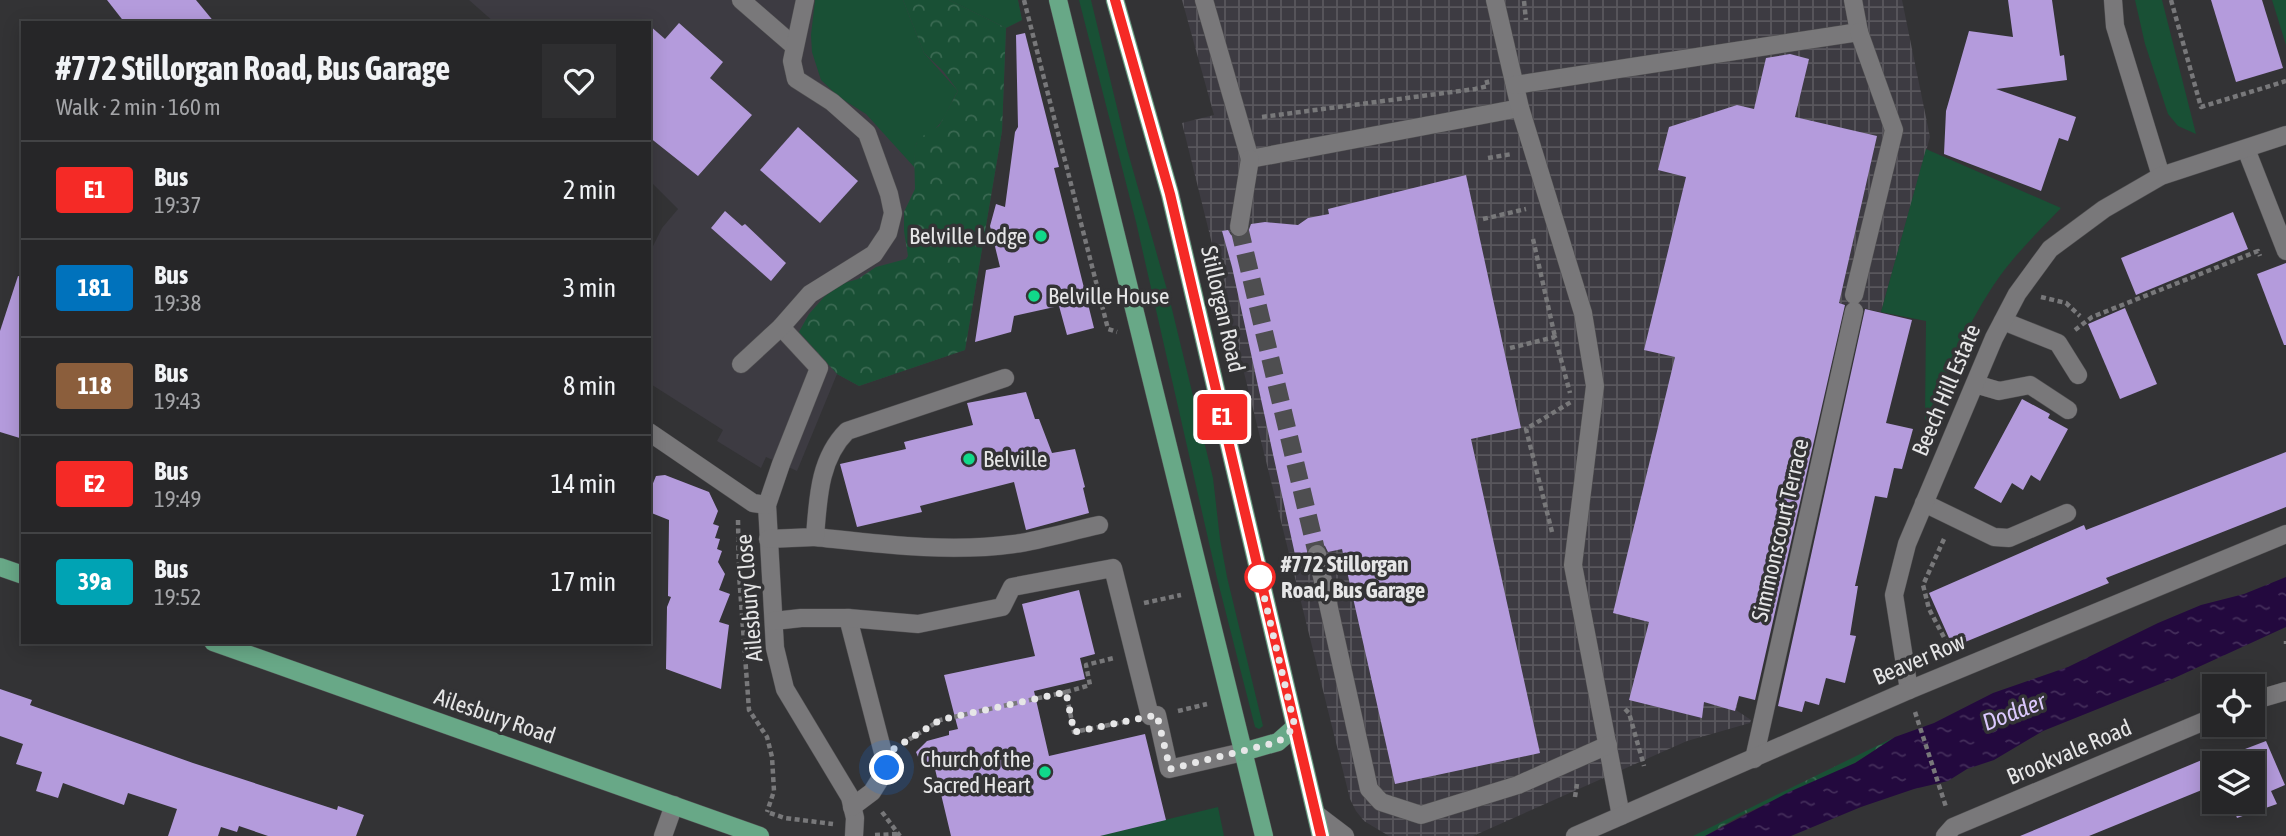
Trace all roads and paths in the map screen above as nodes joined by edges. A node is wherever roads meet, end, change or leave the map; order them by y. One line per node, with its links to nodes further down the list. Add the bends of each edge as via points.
1 (741, 0): 12 (street)
2 (805, 0): 12 (street)
3 (1024, 0): 36 (path, via 1108,329)
4 (1058, 0): 72 (main road)
5 (1115, 0): 70 (main road, Stillorgan Road, via 1170,194)
6 (1204, 0): 17 (street)
7 (1495, 0): 14 (street)
8 (1853, 0): 11 (street, Simmonscourt Terrace)
9 (2113, 0): 23 (street, via 2115,26)
10 (2171, 0): 13 (path, via 2201,107)
11 (1859, 33): 14 (street); 74 (street, Simmonscourt Terrace, via 1894,130)
12 (794, 46): 35 (street, via 796,79 867,133 893,213 888,233 874,254 810,294)
13 (2286, 81)
14 (1514, 85): 16 (street)
15 (1475, 89): 17 (path)
16 (1520, 108): 21 (street); 71 (street, via 1583,313 1595,386 1573,565)
17 (1239, 120): 21 (street)
18 (2286, 135): 19 (street, Beech Hill Estate)
19 (2246, 149): 23 (street, Beech Hill Estate); 30 (street)
20 (1488, 158): 22 (path, via 1515,154)
21 (1250, 159): 28 (street)
22 (1517, 165)
23 (2161, 176): 34 (street, Beech Hill Estate, via 2104,209 2050,249)
24 (1524, 198): 25 (path)
25 (1526, 209): 26 (path); 27 (path)
26 (1483, 219)
27 (1529, 222)
28 (1239, 227)
29 (1532, 234): 37 (path)
30 (2286, 251)
31 (2263, 264): 38 (path, via 2258,251 2245,256 2092,317)
32 (2038, 296): 33 (path, via 2066,303)
33 (2080, 316)
34 (2003, 321): 38 (street); 42 (street, Beech Hill Estate)
35 (781, 327): 39 (street); 46 (street, Ailesbury Close, via 820,368)
36 (1112, 330)
37 (1555, 337)
38 (2058, 343): 40 (street)
39 (741, 364)
40 (2078, 375)
41 (1005, 378): 51 (street, via 847,431 834,444 824,468)
42 (1975, 384): 43 (street, via 1999,391 2030,385); 45 (street, Beech Hill Estate)
43 (2068, 410)
44 (651, 433): 46 (street, via 753,503)
45 (1924, 503): 48 (street); 63 (street, Beech Hill Estate, via 1894,595)
46 (767, 505): 52 (street, Ailesbury Close)
47 (2067, 513): 48 (street, via 2010,538 1994,537)
48 (1953, 518): 60 (path, via 1923,585 1929,609)
49 (1099, 525): 51 (street, via 1014,544 956,548)
50 (2286, 534): 63 (street, Beaver Row)
51 (815, 537): 52 (street)
52 (768, 539): 59 (street, Ailesbury Close)
53 (1317, 554): 71 (street, via 1369,789 1381,802 1421,815 1518,785)
54 (0, 567): 55 (main road)
55 (21, 574)
56 (1181, 594): 57 (path)
57 (1123, 608): 58 (street, via 1113,568 1012,587 1002,607 918,625); 67 (street)
58 (848, 618): 59 (street); 73 (street)
59 (774, 621): 78 (street, Ailesbury Close, via 785,689)
60 (1947, 643)
61 (219, 644): 76 (main road, Ailesbury Road)
62 (1119, 656): 65 (path, via 1086,665 1090,685)
63 (1909, 690): 74 (street, Beaver Row)
64 (2286, 691): 66 (street)
65 (1066, 692): 67 (path, via 1074,732); 73 (path, via 940,720)
66 (2265, 697)
67 (1150, 716): 72 (street, via 1157,715 1170,769)
68 (2202, 722): 90 (street, Brookvale Road, via 1953,827)
69 (1917, 724): 77 (path)
70 (1295, 727): 72 (main road, via 1278,742); 80 (main road, Stillorgan Road)
71 (1608, 745): 81 (street)
72 (1243, 752): 86 (main road)
73 (884, 755): 75 (street, via 887,768)
74 (1754, 759): 81 (street, Beaver Row)
75 (869, 794): 78 (street); 83 (path)
76 (674, 805): 84 (street); 85 (main road, Ailesbury Road)
77 (1946, 805)
78 (852, 807): 82 (street, Ailesbury Close)
79 (756, 808): 82 (path, via 785,818 843,824)
80 (1316, 814): 87 (main road, Stillorgan Road); 88 (street)
81 (1622, 816): 89 (street, Beaver Row)
82 (855, 833): 83 (path)
83 (900, 835)
84 (663, 836)
85 (760, 836)
86 (1264, 836)
87 (1321, 836)
88 (1345, 836)
89 (1575, 836)
90 (1945, 836)

